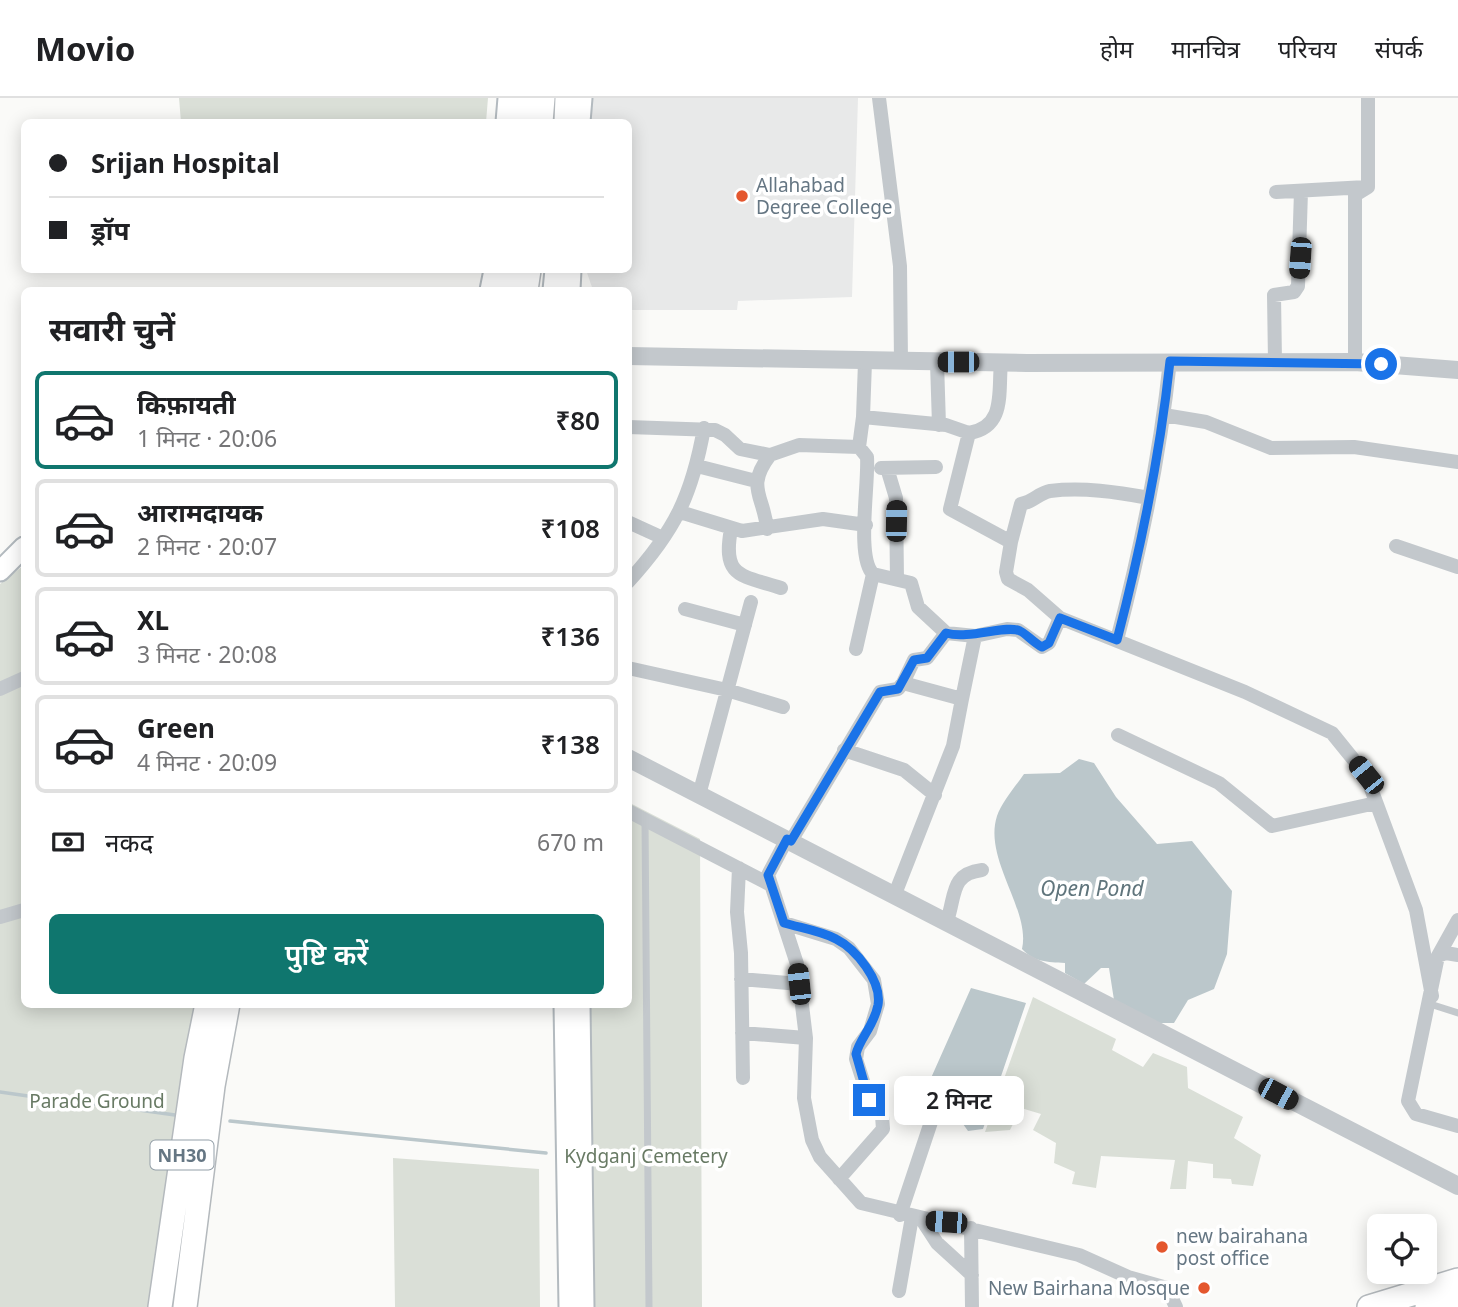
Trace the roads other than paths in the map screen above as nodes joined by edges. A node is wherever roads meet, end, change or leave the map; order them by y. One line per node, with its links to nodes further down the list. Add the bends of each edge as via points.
1 (508, 98): 8 (main road)
2 (522, 98): 9 (main road)
3 (543, 98): 10 (main road)
4 (565, 98): 11 (main road)
5 (582, 98): 12 (main road)
6 (879, 98): 19 (street, via 900,266)
7 (1368, 98): 13 (street)
8 (506, 119)
9 (520, 119)
10 (541, 119)
11 (564, 119)
12 (580, 119)
13 (1368, 187): 14 (street); 22 (street, via 1354,195)
14 (1301, 191): 15 (street); 21 (street, via 1298,286 1294,292 1274,295)
15 (1276, 192)
16 (632, 356): 18 (street)
17 (1170, 361): 21 (street); 23 (street); 25 (street)
18 (865, 362): 19 (street); 26 (street)
19 (901, 362): 20 (street)
20 (937, 362): 23 (street); 27 (street)
21 (1275, 362): 22 (street)
22 (1355, 362): 24 (street)
23 (1001, 363): 30 (street, via 998,414 986,427)
24 (1458, 370)
25 (1164, 415): 33 (street, via 1219,426 1271,448 1354,447); 39 (street)
26 (863, 417): 27 (street); 31 (street)
27 (939, 425): 30 (street)
28 (632, 427): 29 (street)
29 (704, 428): 32 (street, via 721,431 740,449); 34 (street)
30 (969, 433): 46 (street, via 950,509)
31 (859, 447): 32 (street, via 799,444); 36 (street, via 866,453)
32 (770, 456): 38 (street)
33 (1458, 462)
34 (697, 466): 38 (street); 40 (street)
35 (936, 467): 37 (street)
36 (868, 468): 37 (street); 42 (street)
37 (887, 468): 53 (street, via 896,498)
38 (756, 481): 44 (street)
39 (1149, 498): 46 (street, via 1081,490 1043,493 1021,504); 61 (street)
40 (680, 512): 43 (street); 45 (street)
41 (632, 524): 45 (street)
42 (866, 525): 44 (street, via 823,519); 51 (street, via 868,565)
43 (731, 529): 44 (street); 54 (street, via 730,566 738,574)
44 (767, 529)
45 (663, 538): 52 (street)
46 (1011, 542): 57 (street, via 1008,579)
47 (1396, 546): 49 (street)
48 (21, 550): 50 (main road)
49 (1458, 566)
50 (0, 570)
51 (873, 574): 53 (street); 62 (street)
52 (632, 577)
53 (897, 579): 59 (street, via 914,586 918,607)
54 (782, 588)
55 (751, 602): 58 (street)
56 (685, 609): 58 (street)
57 (1060, 618): 60 (street, via 1049,643 1042,647 1018,630); 61 (street)
58 (745, 625): 67 (street)
59 (946, 633): 60 (street); 65 (street, via 927,658 914,660)
60 (975, 636): 68 (street)
61 (1117, 640): 75 (street, via 1332,733 1366,775)
62 (856, 649)
63 (632, 669): 67 (street)
64 (21, 679): 66 (street)
65 (903, 683): 68 (street); 71 (street, via 898,689 880,692)
66 (0, 689)
67 (727, 690): 69 (street); 74 (street)
68 (962, 699): 73 (street, via 953,746)
69 (783, 707)
70 (1118, 735): 75 (street, via 1219,783 1272,826)
71 (844, 750): 73 (street, via 904,770); 78 (street)
72 (632, 760): 74 (street)
73 (935, 795): 82 (street)
74 (699, 796): 78 (street)
75 (1376, 803): 92 (street, via 1416,910)
76 (632, 813): 77 (street)
77 (645, 819): 79 (street); 115 (lane)
78 (789, 840): 81 (street); 82 (street)
79 (738, 868): 81 (street); 90 (street)
80 (982, 870): 86 (street, via 959,879)
81 (770, 875): 87 (street)
82 (895, 894): 86 (street)
83 (21, 911): 84 (street)
84 (0, 917)
85 (1458, 920): 88 (street)
86 (947, 921): 104 (street)
87 (784, 923): 91 (street); 103 (street, via 836,939 849,948 878,989 870,1031 858,1047 856,1059 869,1100 882,1116 883,1129)
88 (1438, 956): 89 (street); 92 (street)
89 (1458, 956)
90 (741, 979): 91 (street); 98 (street)
91 (799, 984): 99 (street)
92 (1431, 1000): 97 (lane); 102 (street, via 1408,1101 1416,1114)
93 (206, 1008): 111 (main road, NH30)
94 (227, 1008): 112 (main road, NH30)
95 (564, 1008): 113 (main road)
96 (580, 1008): 114 (main road)
97 (1458, 1013)
98 (742, 1033): 99 (street); 100 (street)
99 (806, 1038): 103 (street, via 806,1119 820,1157)
100 (743, 1078)
101 (936, 1107): 105 (street)
102 (1458, 1126)
103 (839, 1179): 105 (street, via 861,1203)
104 (1458, 1186)
105 (912, 1217): 106 (street); 107 (street); 109 (street)
106 (971, 1228): 107 (street); 117 (street, via 1079,1255 1167,1289)
107 (972, 1275): 116 (street)
108 (1458, 1280): 118 (main road)
109 (899, 1291)
110 (1458, 1298): 119 (main road)
111 (160, 1307)
112 (185, 1307)
113 (569, 1307)
114 (584, 1307)
115 (649, 1307)
116 (972, 1307)
117 (1176, 1307)
118 (1369, 1307)
119 (1427, 1307)

